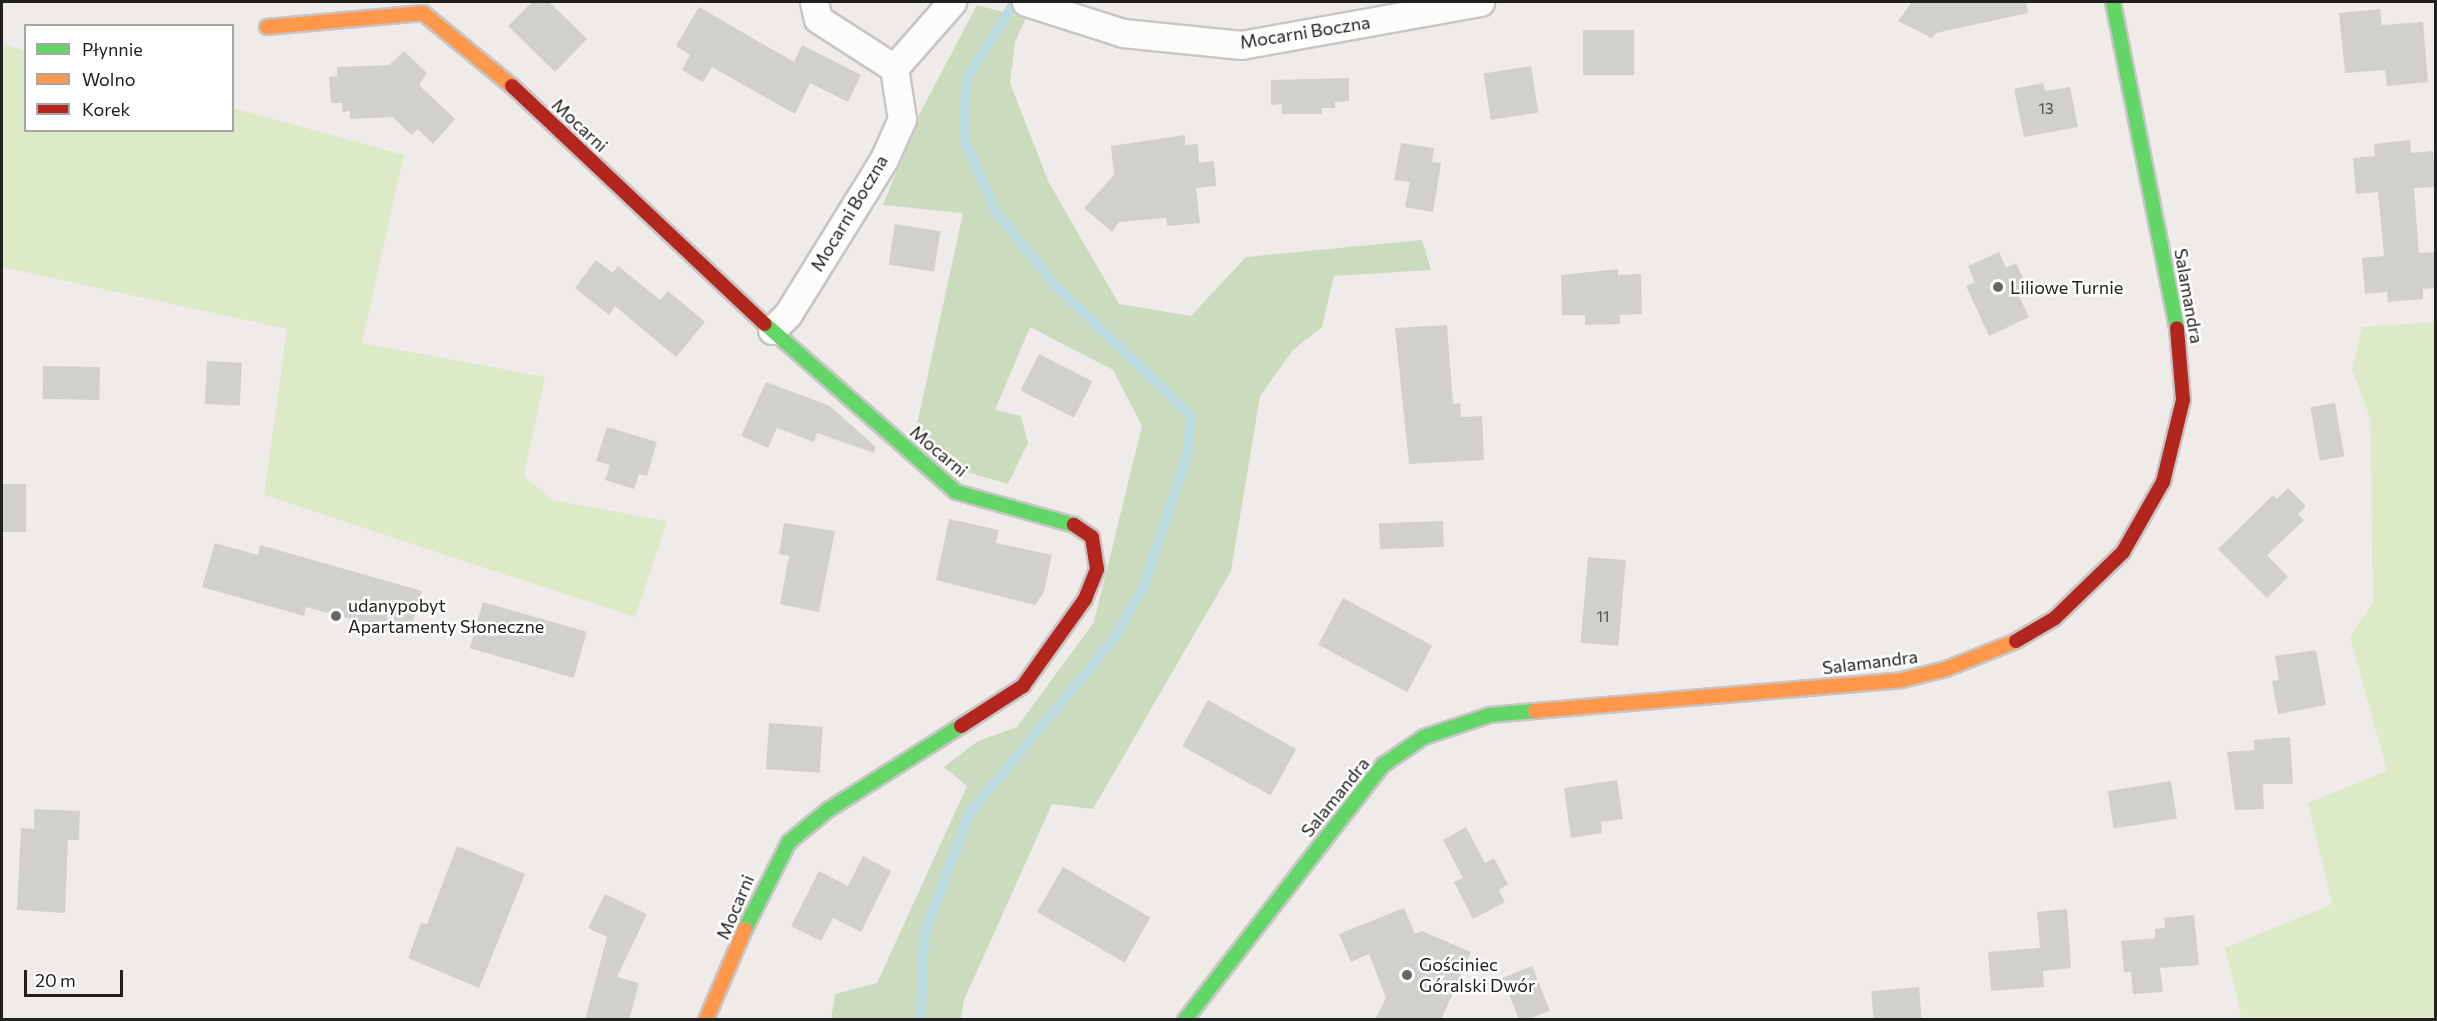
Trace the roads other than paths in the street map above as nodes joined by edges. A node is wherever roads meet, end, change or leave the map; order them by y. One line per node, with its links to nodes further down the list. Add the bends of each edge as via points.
1 (814, 2): 7 (street, via 818,19)
2 (952, 2): 7 (street)
3 (1026, 2): 4 (street, Mocarni Boczna, via 1123,33 1241,45)
4 (1480, 2)
5 (2113, 2): 10 (street, Salamandra, via 2176,322 2183,400 2163,482 2123,552 2055,618 2011,644 1946,669 1902,680 1490,715 1424,737 1383,765 1362,789)
6 (267, 27): 8 (street, Mocarni, via 423,13 474,51)
7 (894, 68): 8 (street, Mocarni Boczna, via 902,119 812,275)
8 (772, 330): 9 (street, Mocarni, via 956,492 1088,530 1097,568 1085,599 1023,686 828,810 789,842 768,876)
9 (706, 1020)
10 (1185, 1020)

